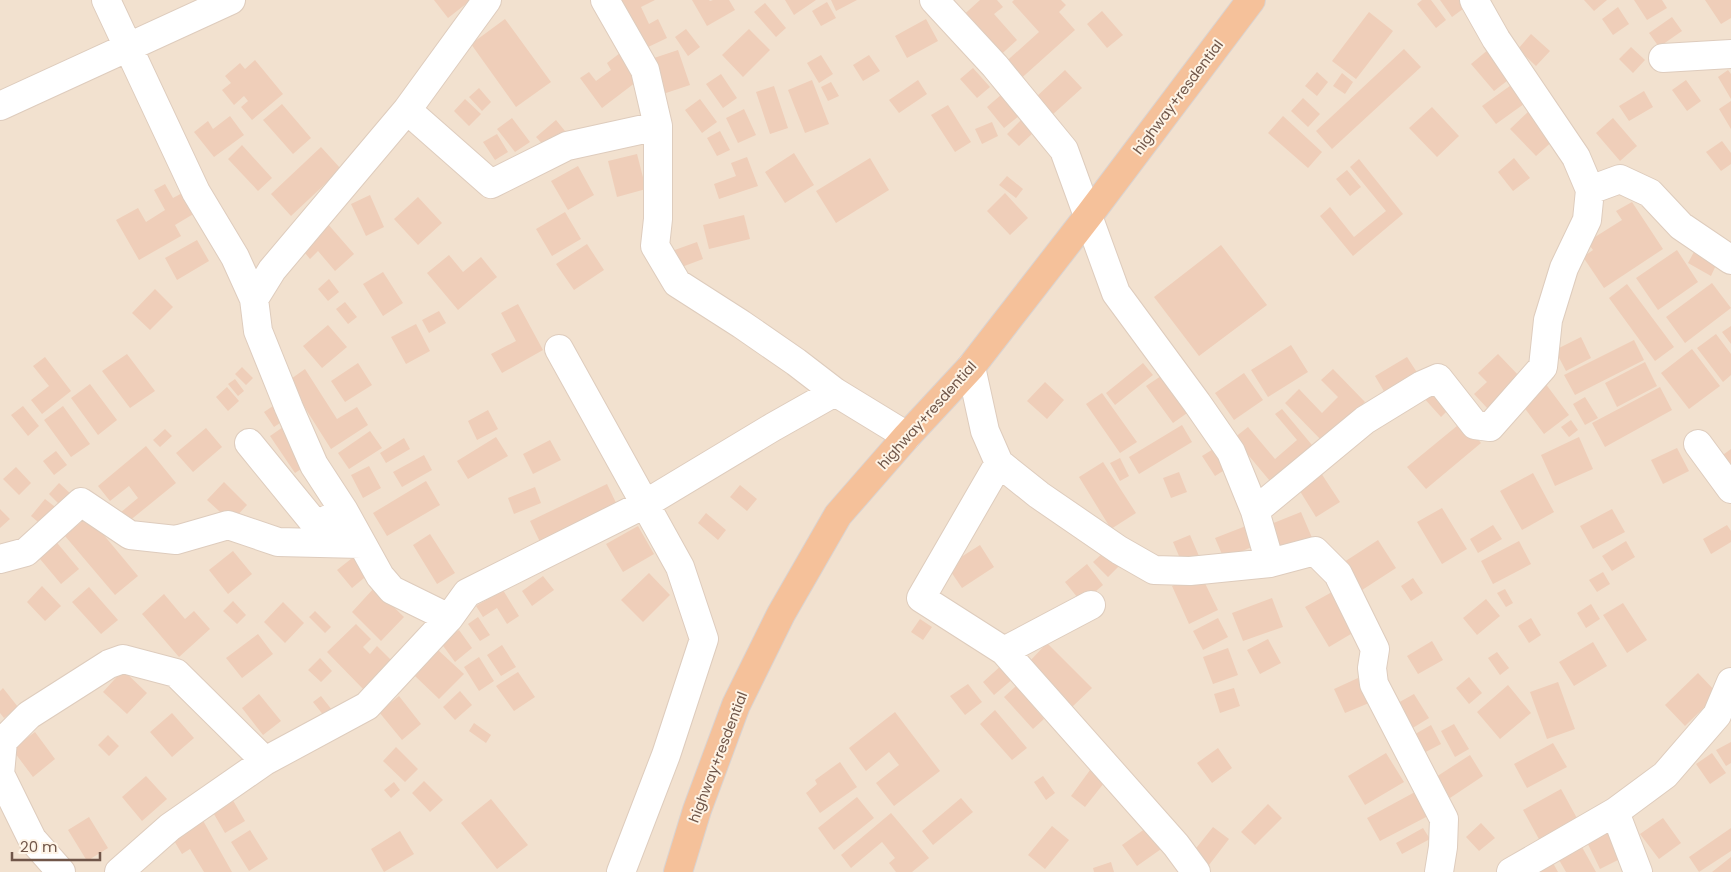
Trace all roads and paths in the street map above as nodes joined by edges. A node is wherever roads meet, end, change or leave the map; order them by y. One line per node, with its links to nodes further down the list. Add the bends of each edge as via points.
1 (106, 0): 8 (street)
2 (231, 0): 8 (street)
3 (488, 0): 12 (street)
4 (606, 0): 13 (street, via 645,70)
5 (934, 0): 15 (street, via 995,66 1064,150)
6 (1251, 0): 15 (highway, highway+resdential)
7 (1474, 0): 14 (street, via 1496,39 1576,157)
8 (128, 47): 11 (street); 17 (street, via 196,192 235,257)
9 (1731, 54): 10 (street)
10 (1663, 58)
11 (0, 106)
12 (408, 110): 13 (street, via 491,184 567,146); 17 (street, via 272,270)
13 (658, 126): 20 (street, via 655,246 677,283)
14 (1590, 190): 16 (street, via 1620,180 1650,193 1681,226); 28 (street, via 1587,220 1564,268 1548,320 1543,367 1490,427 1475,425 1438,378 1365,420)
15 (1089, 215): 19 (highway, highway+resdential); 28 (street, via 1116,293 1231,452)
16 (1731, 260)
17 (254, 299): 27 (street, via 258,331 289,408 314,465)
18 (559, 349): 26 (street)
19 (971, 367): 21 (highway, highway+resdential); 24 (street, via 985,431)
20 (835, 392): 21 (street); 26 (street)
21 (907, 436): 41 (highway, highway+resdential, via 838,515 780,614 736,706 697,810)
22 (249, 443): 27 (street, via 316,525)
23 (1698, 444): 25 (street)
24 (999, 463): 31 (street, via 1039,495 1154,570 1190,571); 34 (street, via 921,598)
25 (1731, 489)
26 (645, 504): 33 (street, via 467,593); 40 (street, via 680,567 704,639 666,755)
27 (344, 511): 29 (street)
28 (1255, 511): 31 (street)
29 (362, 544): 30 (street, via 278,542 228,526 176,540 130,535 81,502 26,552); 33 (street, via 392,590)
30 (0, 559)
31 (1270, 563): 43 (street, via 1315,551 1338,574 1375,650 1374,684 1444,819)
32 (1092, 605): 34 (street)
33 (449, 618): 36 (street, via 368,706)
34 (1004, 651): 42 (street, via 1176,845)
35 (1731, 682): 37 (street, via 1717,715 1665,775)
36 (265, 761): 38 (street, via 176,673 122,660 108,664 28,715 3,741 0,774 32,839); 39 (street, via 170,827)
37 (1615, 812): 44 (street); 45 (street)
38 (61, 872)
39 (119, 872)
40 (621, 872)
41 (678, 872)
42 (1196, 872)
43 (1439, 872)
44 (1511, 872)
45 (1638, 872)

